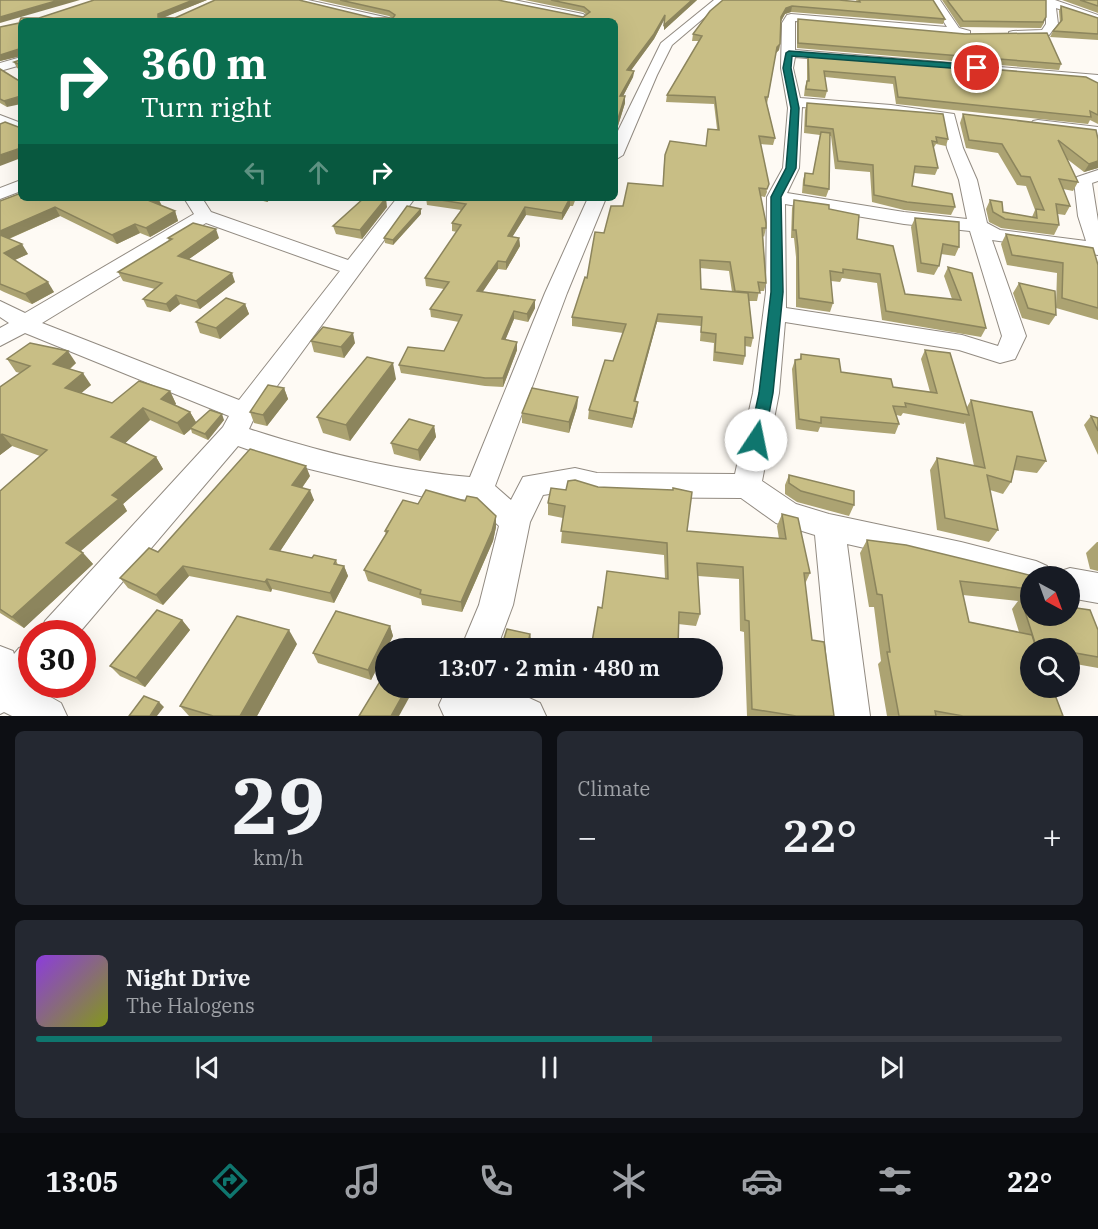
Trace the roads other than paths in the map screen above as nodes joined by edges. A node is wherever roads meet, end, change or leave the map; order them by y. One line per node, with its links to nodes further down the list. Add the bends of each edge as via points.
1 (294, 0): 6 (street)
2 (499, 0): 7 (street)
3 (720, 0): 22 (street, via 667,43)
4 (935, 0): 9 (street)
5 (1048, 2): 8 (street); 11 (street, via 1052,24 1045,33)
6 (375, 18)
7 (583, 18)
8 (1098, 19)
9 (955, 31): 10 (street); 12 (street, via 791,17)
10 (983, 34)
11 (1004, 34)
12 (789, 53): 15 (street); 16 (street, via 787,68)
13 (18, 62): 14 (street)
14 (0, 67)
15 (1098, 79)
16 (794, 102): 26 (street, via 791,168); 30 (street, via 954,117 955,148 969,180)
17 (18, 115): 18 (street)
18 (1, 120): 20 (street)
19 (1028, 123): 21 (street)
20 (18, 127)
21 (1098, 132)
22 (618, 148)
23 (1098, 175): 31 (street, via 1083,181 1087,216)
24 (18, 186): 25 (street)
25 (0, 194)
26 (776, 197): 30 (street); 34 (street, via 777,292)
27 (404, 201): 32 (street)
28 (596, 201): 39 (street, via 555,293)
29 (198, 207): 32 (street); 35 (street)
30 (978, 226): 31 (street, via 995,235); 34 (street, via 1014,336 1007,353 1000,355 962,343)
31 (1098, 248)
32 (351, 268): 37 (street)
33 (0, 308): 35 (street)
34 (773, 313): 38 (street, via 766,393)
35 (24, 324): 36 (street); 37 (street)
36 (0, 338)
37 (239, 423): 39 (street, via 289,453 424,484); 45 (street)
38 (747, 486): 40 (street, via 597,485 575,479 533,485); 41 (street, via 787,514)
39 (479, 489): 40 (street)
40 (514, 522): 46 (street, via 496,604)
41 (829, 527): 42 (street); 52 (street)
42 (1020, 572)
43 (1080, 585): 44 (street)
44 (1098, 588)
45 (69, 620)
46 (483, 638)
47 (18, 671): 48 (street)
48 (1, 683): 50 (street)
49 (457, 703): 51 (street)
50 (48, 716)
51 (527, 716)
52 (851, 716)

